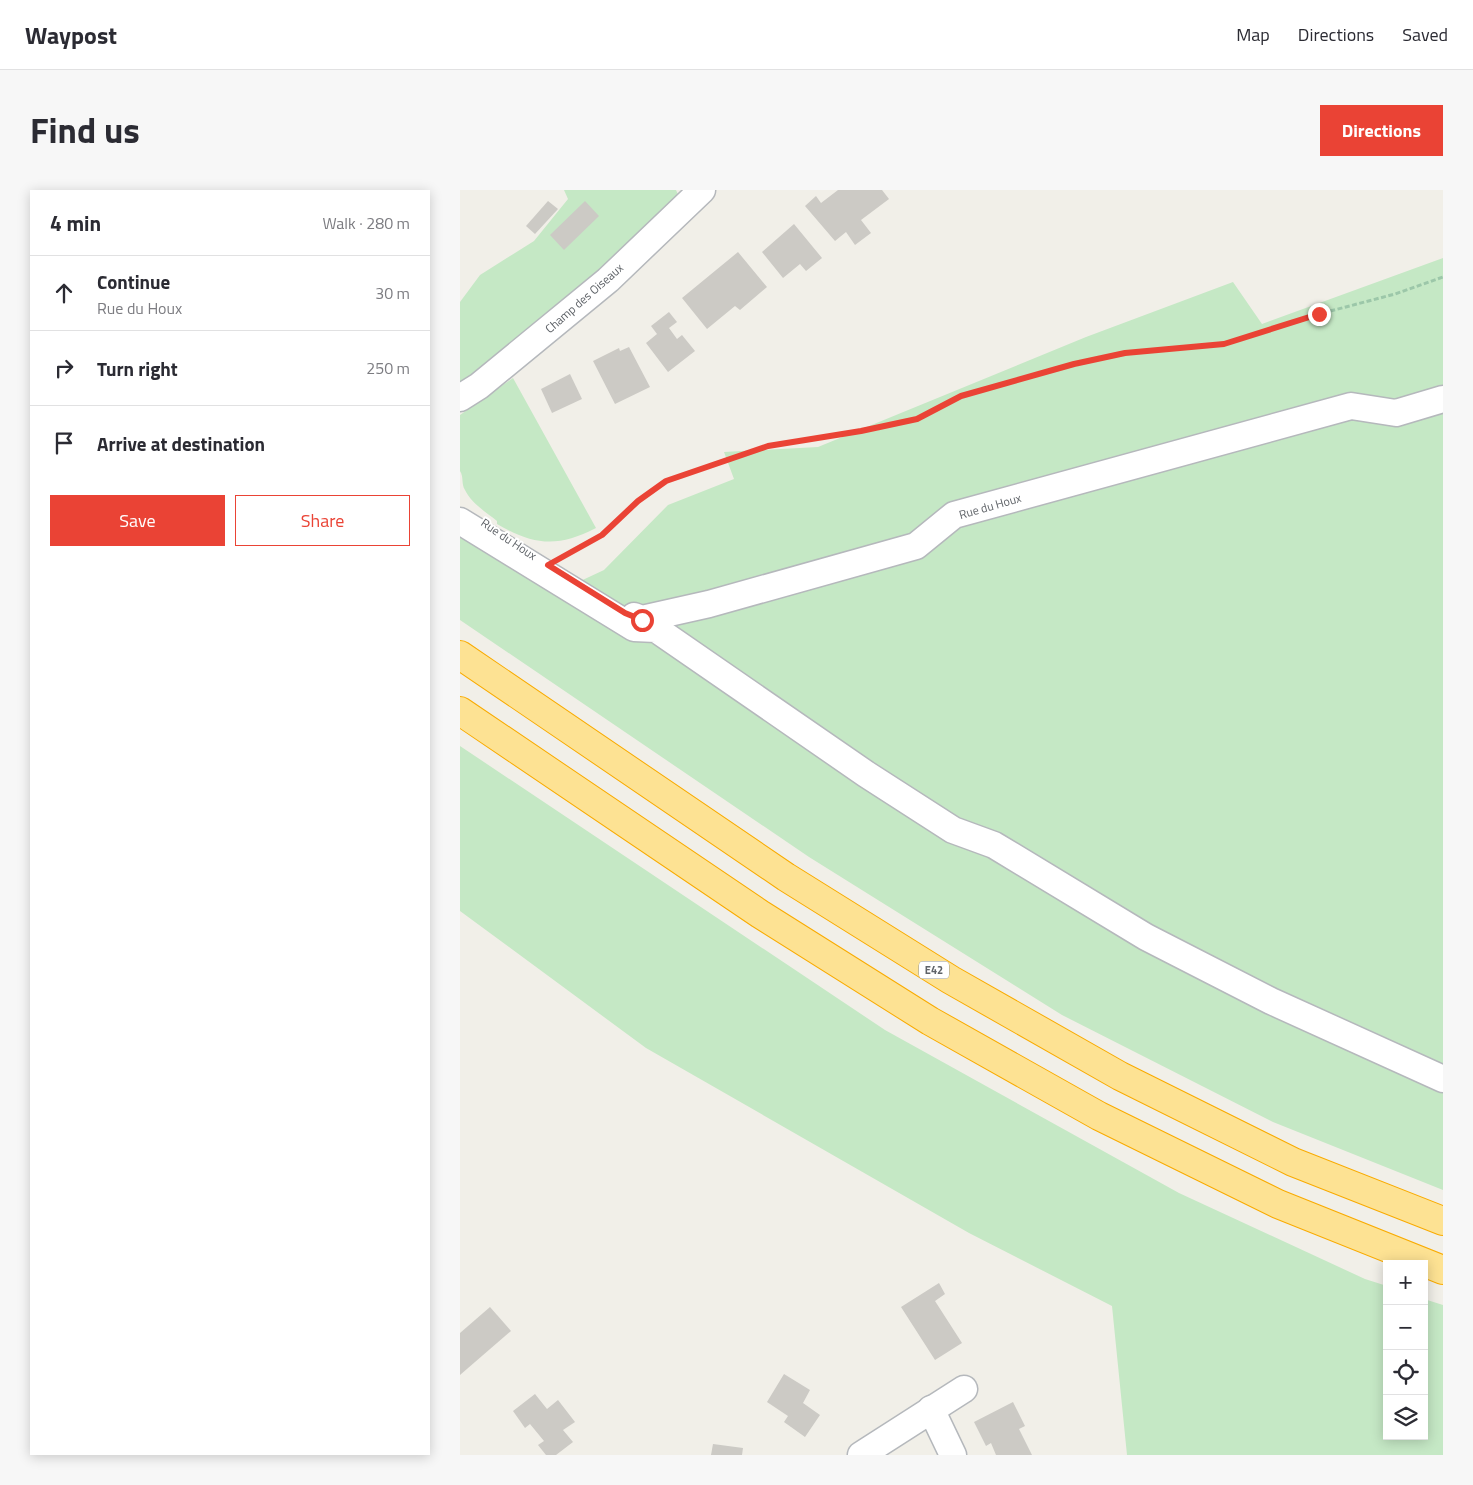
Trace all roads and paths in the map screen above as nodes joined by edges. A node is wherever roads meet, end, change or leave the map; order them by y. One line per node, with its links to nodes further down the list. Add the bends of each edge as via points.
1 (702, 190): 3 (street, Champ des Oiseaux, via 608,280)
2 (1443, 277): 7 (path, via 1224,344 1125,353 1074,364 961,396 917,419 759,448 666,481 638,501 602,535)
3 (460, 398)
4 (1443, 399): 7 (street, Rue du Houx, via 1396,413 1351,406 1001,502 954,515 916,546 642,620 625,613)
5 (460, 499): 7 (street, Rue du Houx, via 468,510 492,529)
6 (460, 521): 10 (street, via 634,628 656,628 866,774 954,830 994,845 1146,937 1271,1001)
7 (548, 565)
8 (460, 655): 11 (highway, E42, via 786,877 951,980 1120,1076 1284,1158)
9 (460, 712): 12 (highway, via 752,909 930,1021 1099,1116 1278,1204)
10 (1443, 1079)
11 (1443, 1221)
12 (1443, 1270)
13 (964, 1389): 14 (street)
14 (931, 1410): 15 (street); 16 (street)
15 (861, 1455)
16 (953, 1455)

